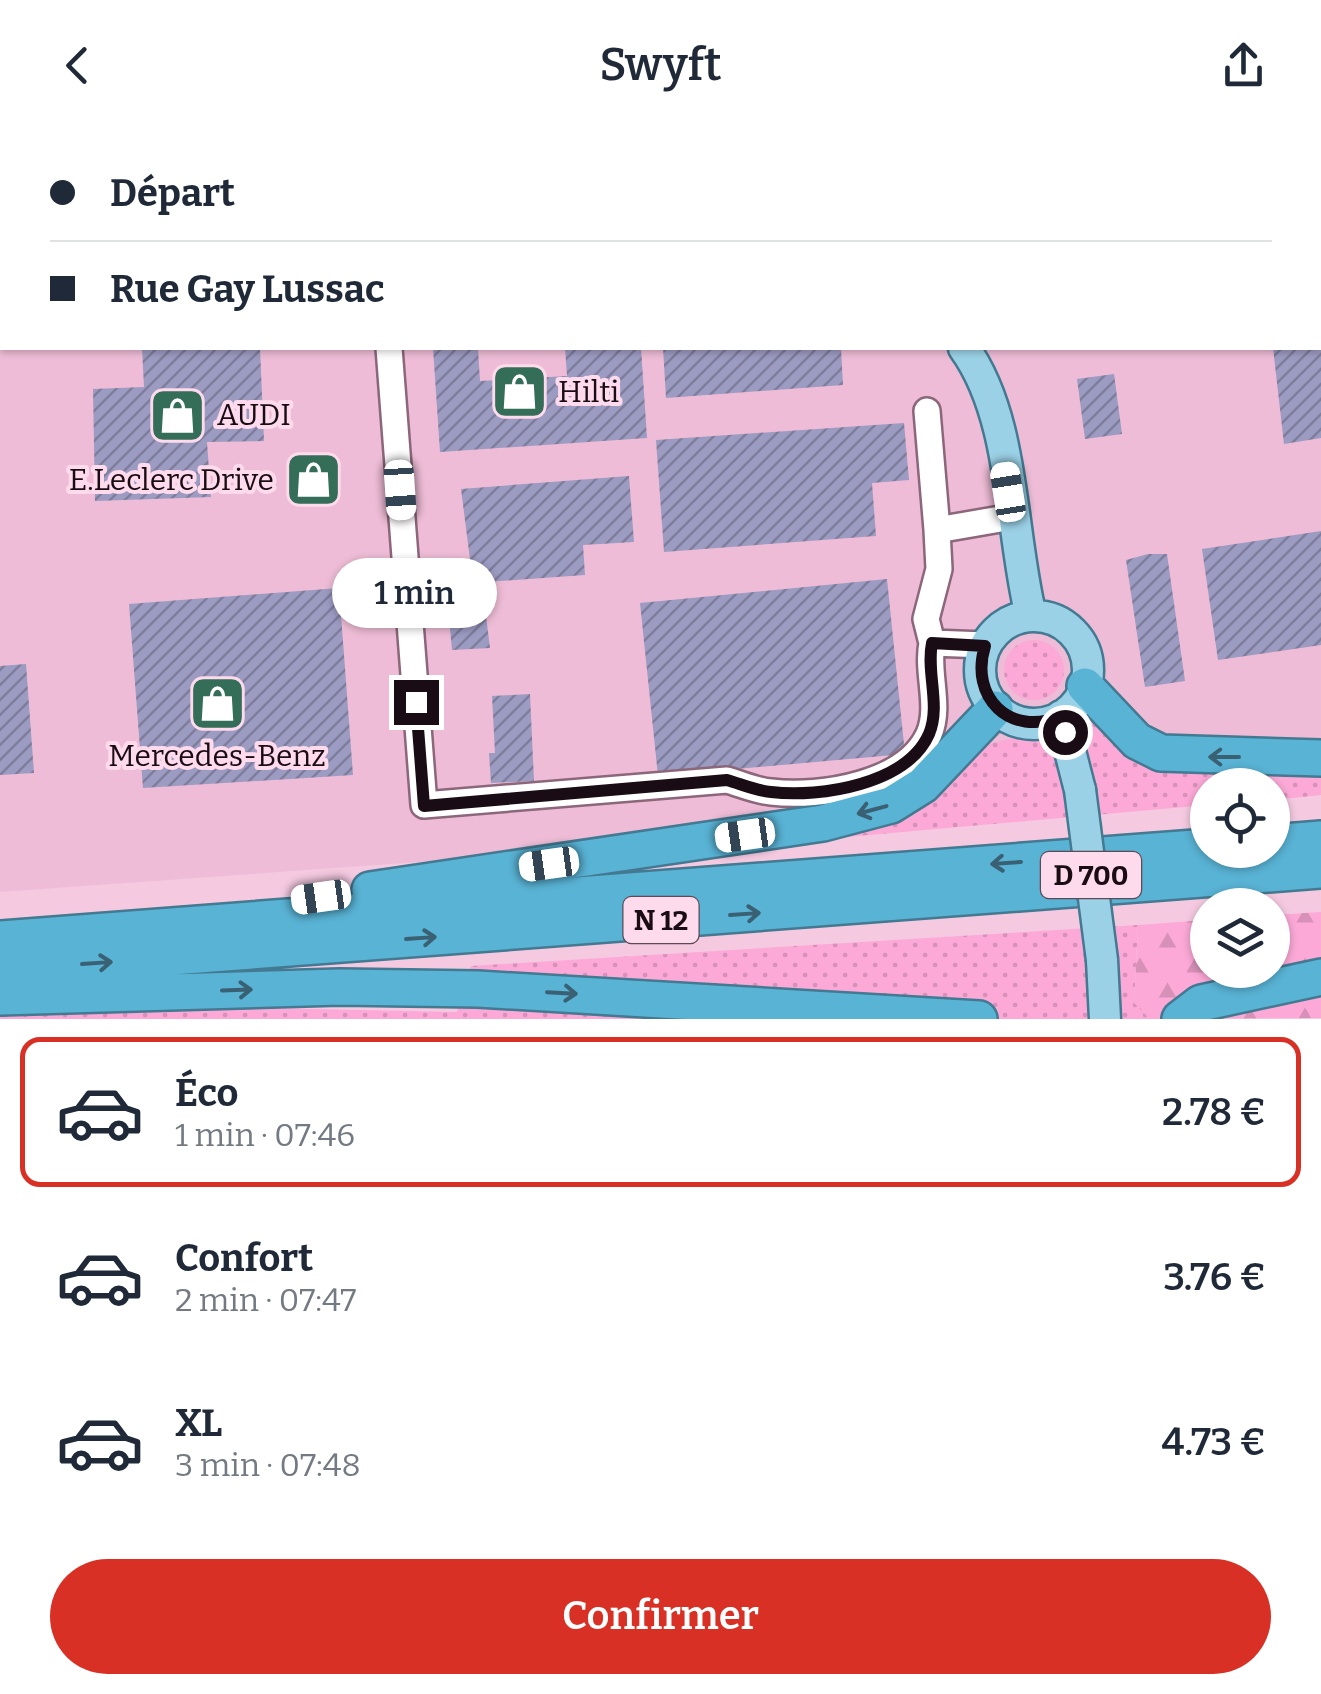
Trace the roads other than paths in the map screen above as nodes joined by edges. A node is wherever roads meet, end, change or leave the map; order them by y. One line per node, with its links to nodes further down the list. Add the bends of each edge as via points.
1 (389, 350): 7 (street, via 424,806 727,780 772,793 858,786 914,758 930,732)
2 (965, 350): 4 (main road, via 998,420)
3 (927, 411): 5 (street)
4 (1012, 517): 5 (street); 6 (main road)
5 (937, 530): 7 (street, via 939,569 926,619)
6 (1030, 616): 8 (main road, via 1004,625); 9 (main road, via 1048,618 1076,637 1088,669)
7 (932, 643): 8 (street)
8 (985, 646): 10 (main road, via 980,678)
9 (1085, 686): 11 (main road); 12 (highway, one-way to 9, via 1161,753 1137,740)
10 (995, 708): 11 (main road, via 1020,722); 17 (highway, one-way to 17, via 922,785 891,805 823,823)
11 (1061, 716): 23 (main road, D 700, bridge, via 1080,790)
12 (1321, 758)
13 (1321, 839): 14 (highway)
14 (1290, 841)
15 (1190, 849): 17 (highway, N 12, one-way to 17)
16 (1321, 870): 19 (highway, N 12, one-way to 16)
17 (57, 935): 18 (highway, N 12)
18 (0, 940)
19 (0, 970)
20 (1321, 977): 24 (highway, via 1201,1003)
21 (0, 997): 22 (highway, one-way to 22, via 478,989)
22 (979, 1019)
23 (1105, 1019)
24 (1180, 1019)

